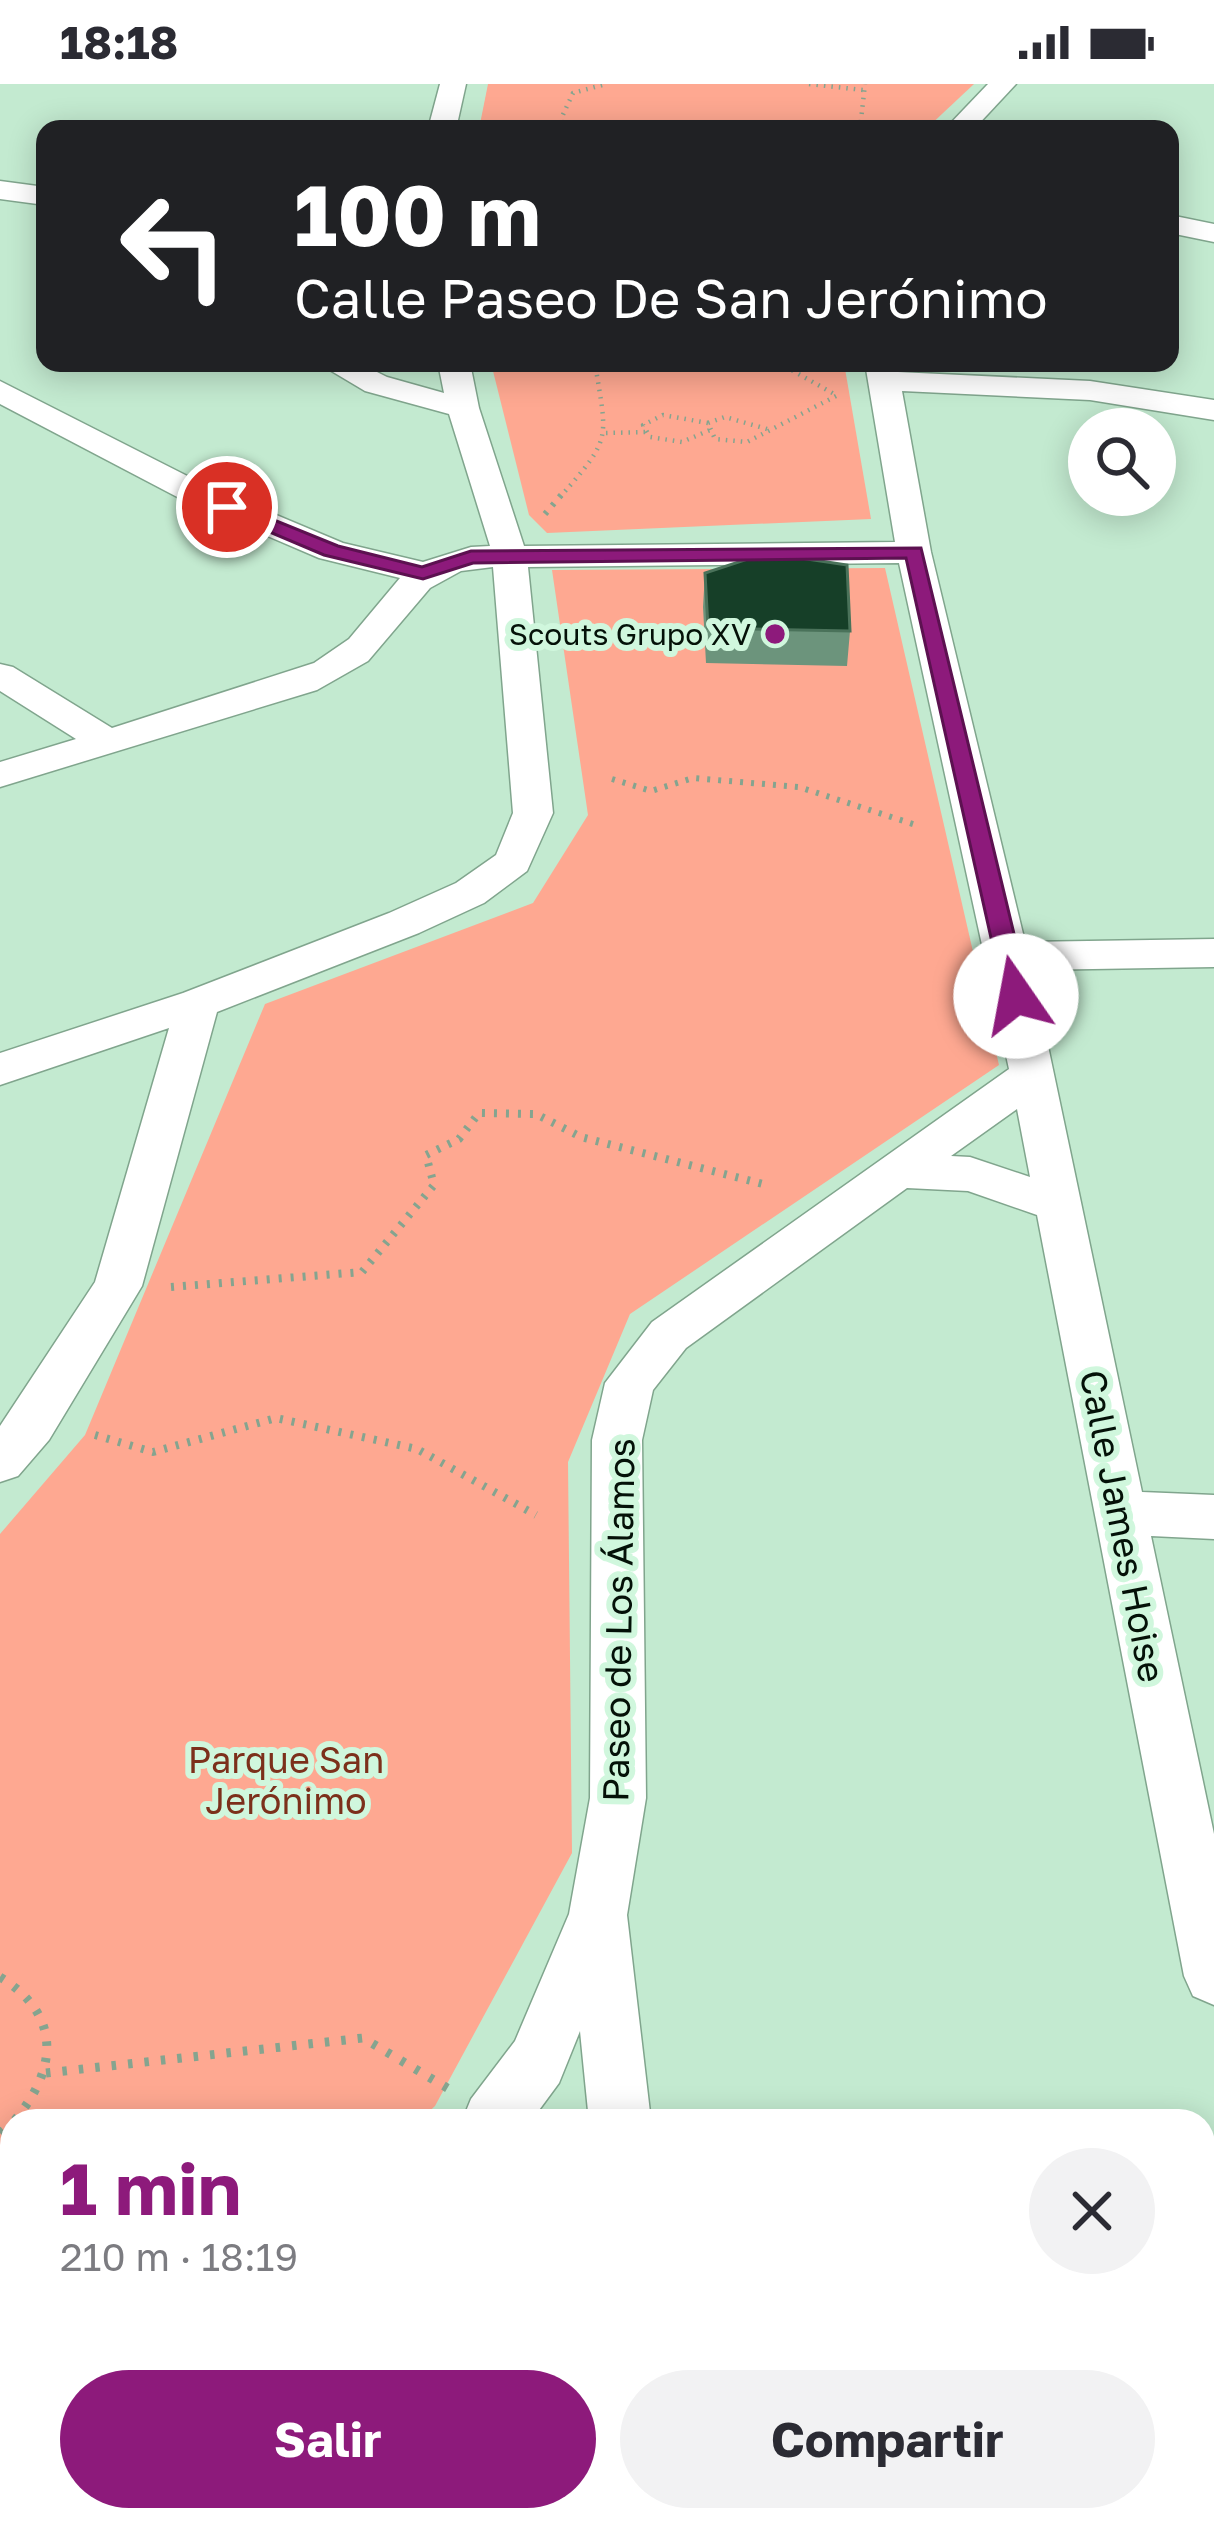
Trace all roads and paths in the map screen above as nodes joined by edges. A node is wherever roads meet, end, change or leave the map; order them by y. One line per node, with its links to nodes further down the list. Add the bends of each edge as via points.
1 (453, 84): 6 (street)
2 (606, 84): 7 (path, via 573,93)
3 (808, 84): 5 (path)
4 (1003, 84): 9 (street)
5 (864, 87): 8 (path)
6 (444, 120)
7 (561, 120)
8 (861, 120)
9 (968, 120)
10 (0, 190): 11 (street)
11 (36, 195)
12 (1179, 226): 13 (street)
13 (1214, 233)
14 (352, 372): 21 (street)
15 (456, 372): 21 (street)
16 (596, 372): 26 (path)
17 (796, 372): 20 (path)
18 (881, 372): 20 (path); 22 (street, via 1136,392); 27 (street, Calle James Hoise)
19 (0, 391): 29 (street, via 193,492 331,550)
20 (838, 395): 24 (path)
21 (463, 409): 28 (street)
22 (1214, 410)
23 (709, 427): 24 (path, via 725,417); 24 (path, via 715,439 747,442); 25 (path, via 692,443); 25 (path, via 663,415 644,424)
24 (767, 429)
25 (649, 432): 26 (path)
26 (605, 433): 28 (path, via 590,463)
27 (914, 552): 28 (street); 36 (street, Calle James Hoise)
28 (510, 556): 29 (street, via 471,557); 37 (street, via 533,813 513,862 421,916)
29 (423, 573): 31 (street, via 338,666)
30 (0, 675): 31 (street)
31 (107, 742): 32 (street)
32 (0, 775)
33 (612, 779): 34 (path, via 651,791 693,778 799,787)
34 (919, 826)
35 (1214, 953): 36 (street)
36 (1009, 956): 39 (street, Calle James Hoise)
37 (198, 1003): 38 (street); 43 (street)
38 (0, 1069)
39 (1032, 1075): 40 (street, Paseo de Los Álamos); 42 (street, Calle James Hoise)
40 (898, 1171): 42 (street, via 970,1174); 49 (street, Paseo de Los Álamos, via 669,1335 630,1383 617,1440 618,1798)
41 (763, 1184): 43 (path, via 581,1137 536,1114 479,1112 459,1139 426,1155 434,1185 362,1272)
42 (1058, 1204): 46 (street, Calle James Hoise)
43 (118, 1286): 45 (street)
44 (95, 1435): 47 (path, via 153,1452 276,1418 416,1449)
45 (10, 1441)
46 (1120, 1513): 48 (street); 50 (street, Calle James Hoise)
47 (536, 1515)
48 (1214, 1517)
49 (598, 1914): 55 (street, Paseo de Los Álamos, via 536,2062); 56 (street)
50 (1214, 1976)
51 (0, 1977): 52 (path, via 22,1987 41,2011)
52 (46, 2073): 53 (path); 54 (path, via 364,2038)
53 (27, 2109)
54 (474, 2109)
55 (502, 2109)
56 (619, 2109)

